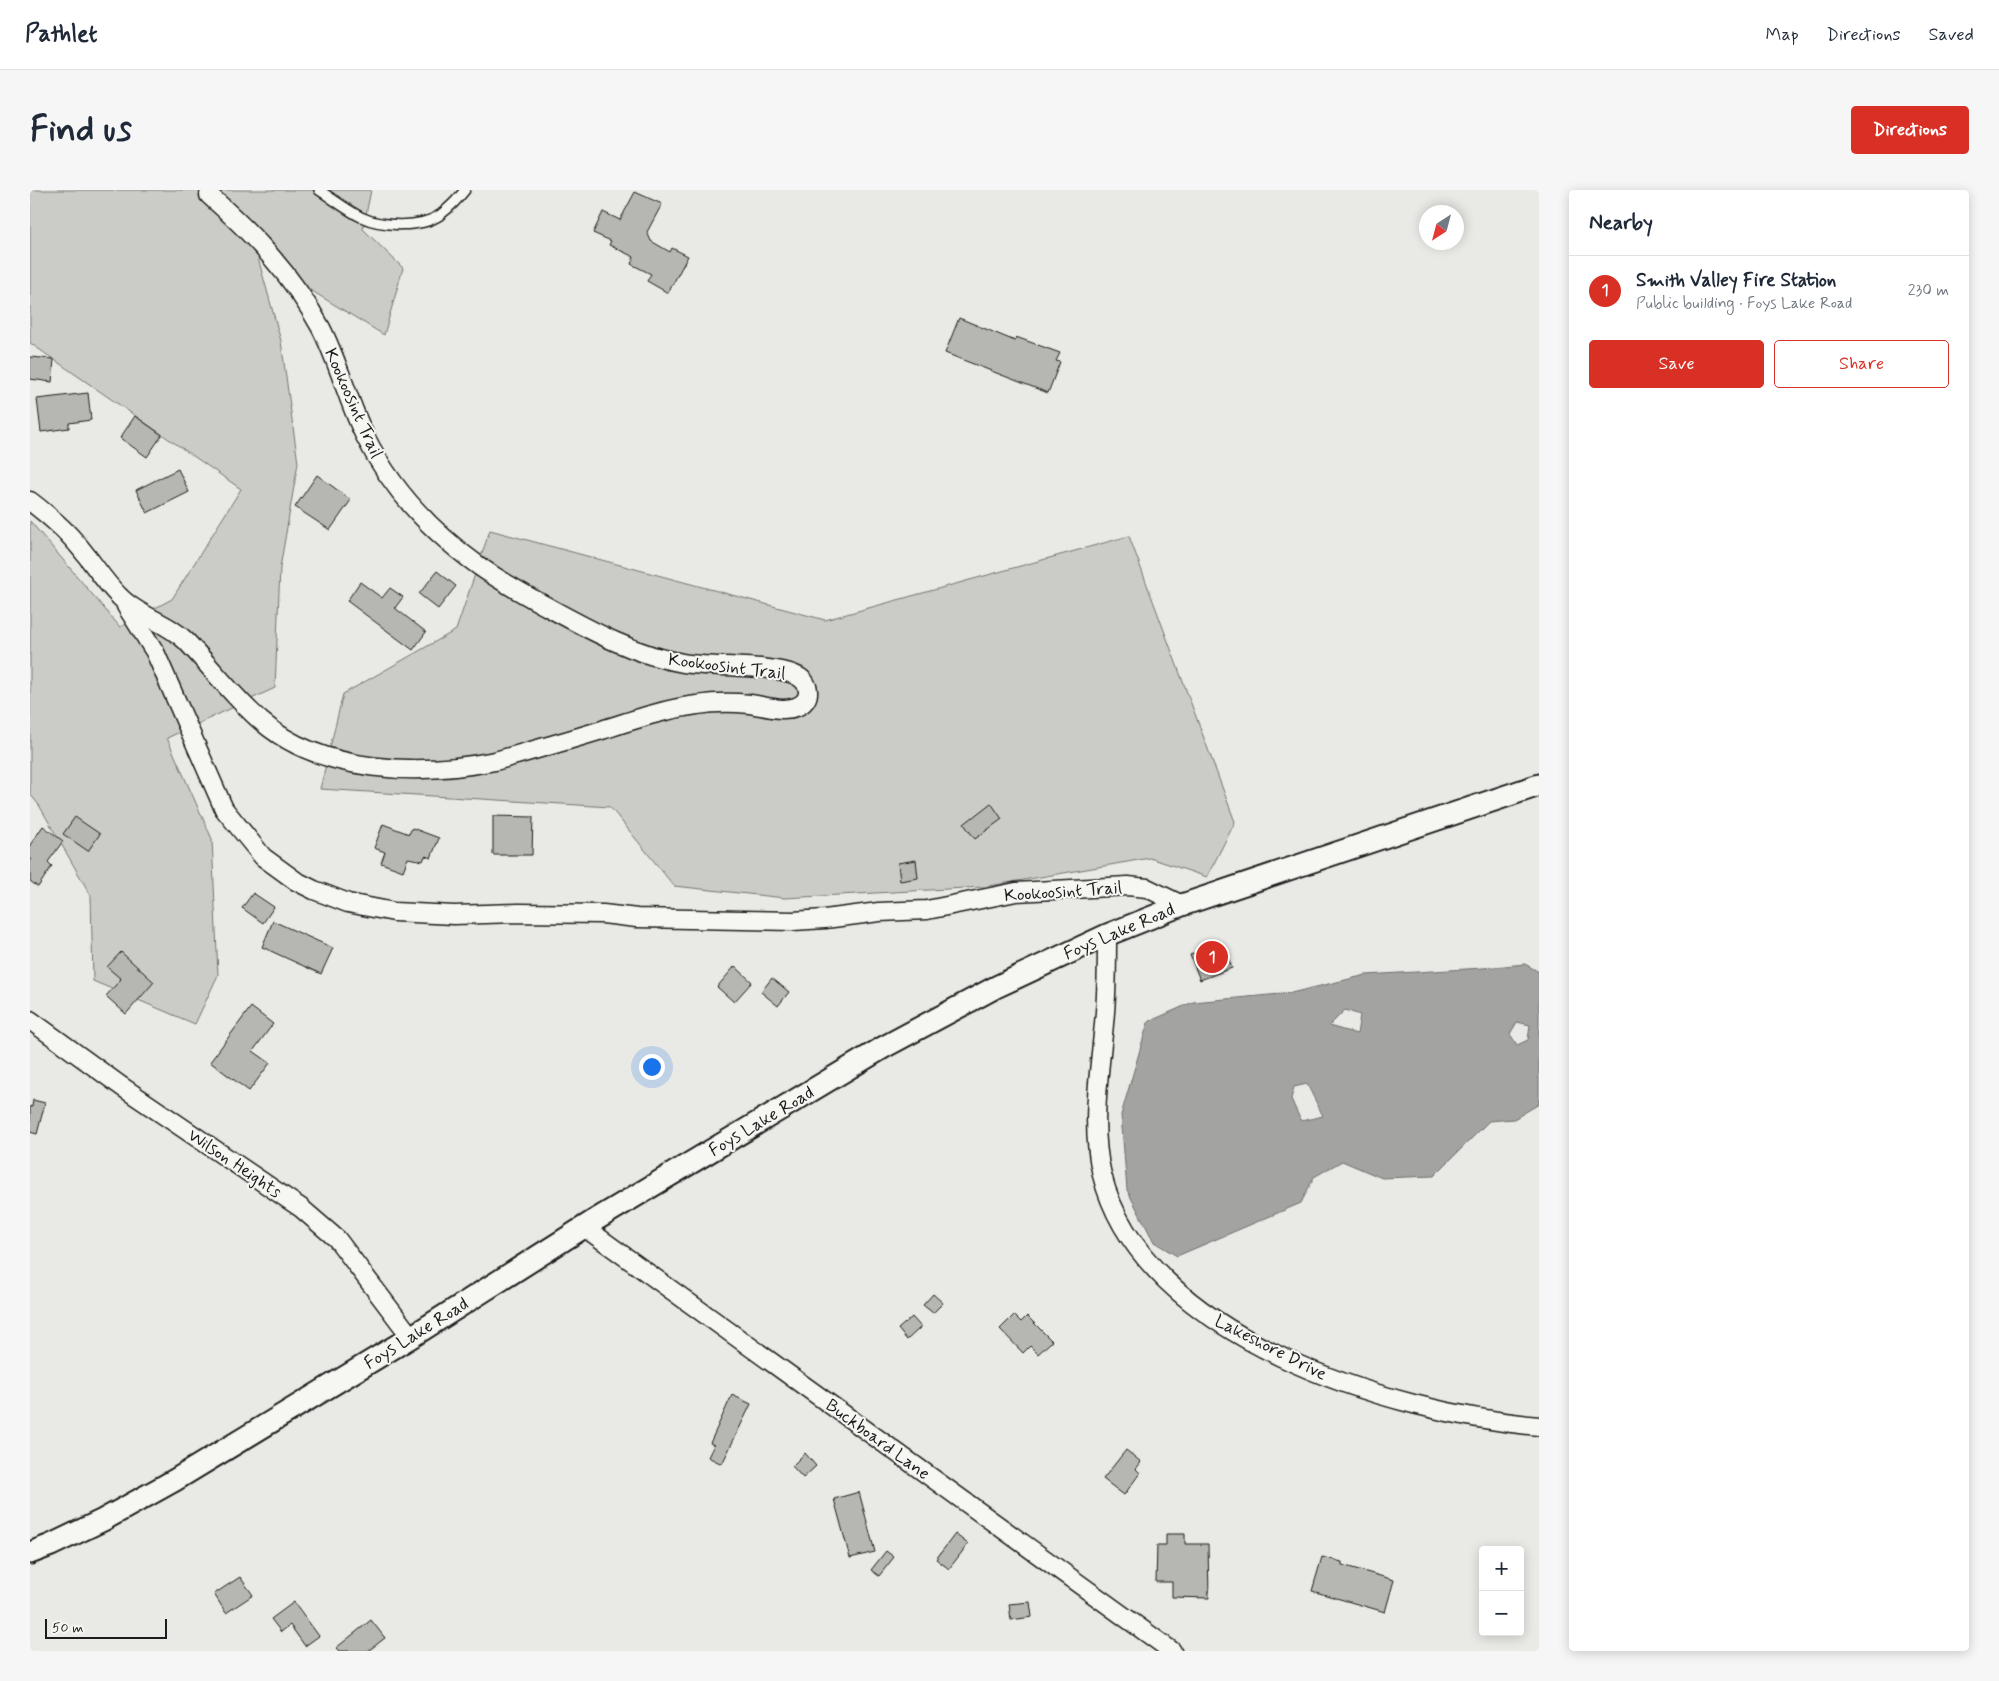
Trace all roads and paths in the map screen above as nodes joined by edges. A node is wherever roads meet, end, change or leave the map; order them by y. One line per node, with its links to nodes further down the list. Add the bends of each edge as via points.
1 (319, 190): 2 (lane, via 362,218 387,225 413,224 439,216)
2 (465, 190)
3 (210, 193): 5 (street, Kookoosint Trail, via 289,277 321,329 364,435 391,480 432,527 480,566 522,593 626,646 681,663 788,672 807,684 809,693 806,701 788,709 731,703 680,708 495,762 465,767 402,769 370,766 310,751 284,738 261,722 231,693 174,631)
4 (30, 501): 5 (street, Kookoosint Trail, via 76,542)
5 (120, 598): 7 (street, Kookoosint Trail, via 155,652 228,814 263,857 280,870 314,890 348,903 387,911 454,915 603,914 637,918 793,921 927,910 1016,892 1128,886 1147,888)
6 (1539, 785): 7 (street, Foys Lake Road)
7 (1182, 905): 8 (street, Foys Lake Road)
8 (1107, 935): 10 (street, Foys Lake Road, via 940,1016); 12 (street, Lakeshore Drive, via 1105,1010 1097,1100 1098,1150 1110,1199 1150,1263 1184,1297 1224,1326 1317,1372 1424,1407 1481,1419)
9 (30, 1020): 11 (street, Wilson Heights, via 301,1208 337,1240)
10 (584, 1227): 11 (street, Foys Lake Road); 14 (street, Buckboard Lane)
11 (412, 1337): 13 (street, Foys Lake Road, via 159,1489 94,1525)
12 (1539, 1426)
13 (30, 1553)
14 (1172, 1651)

